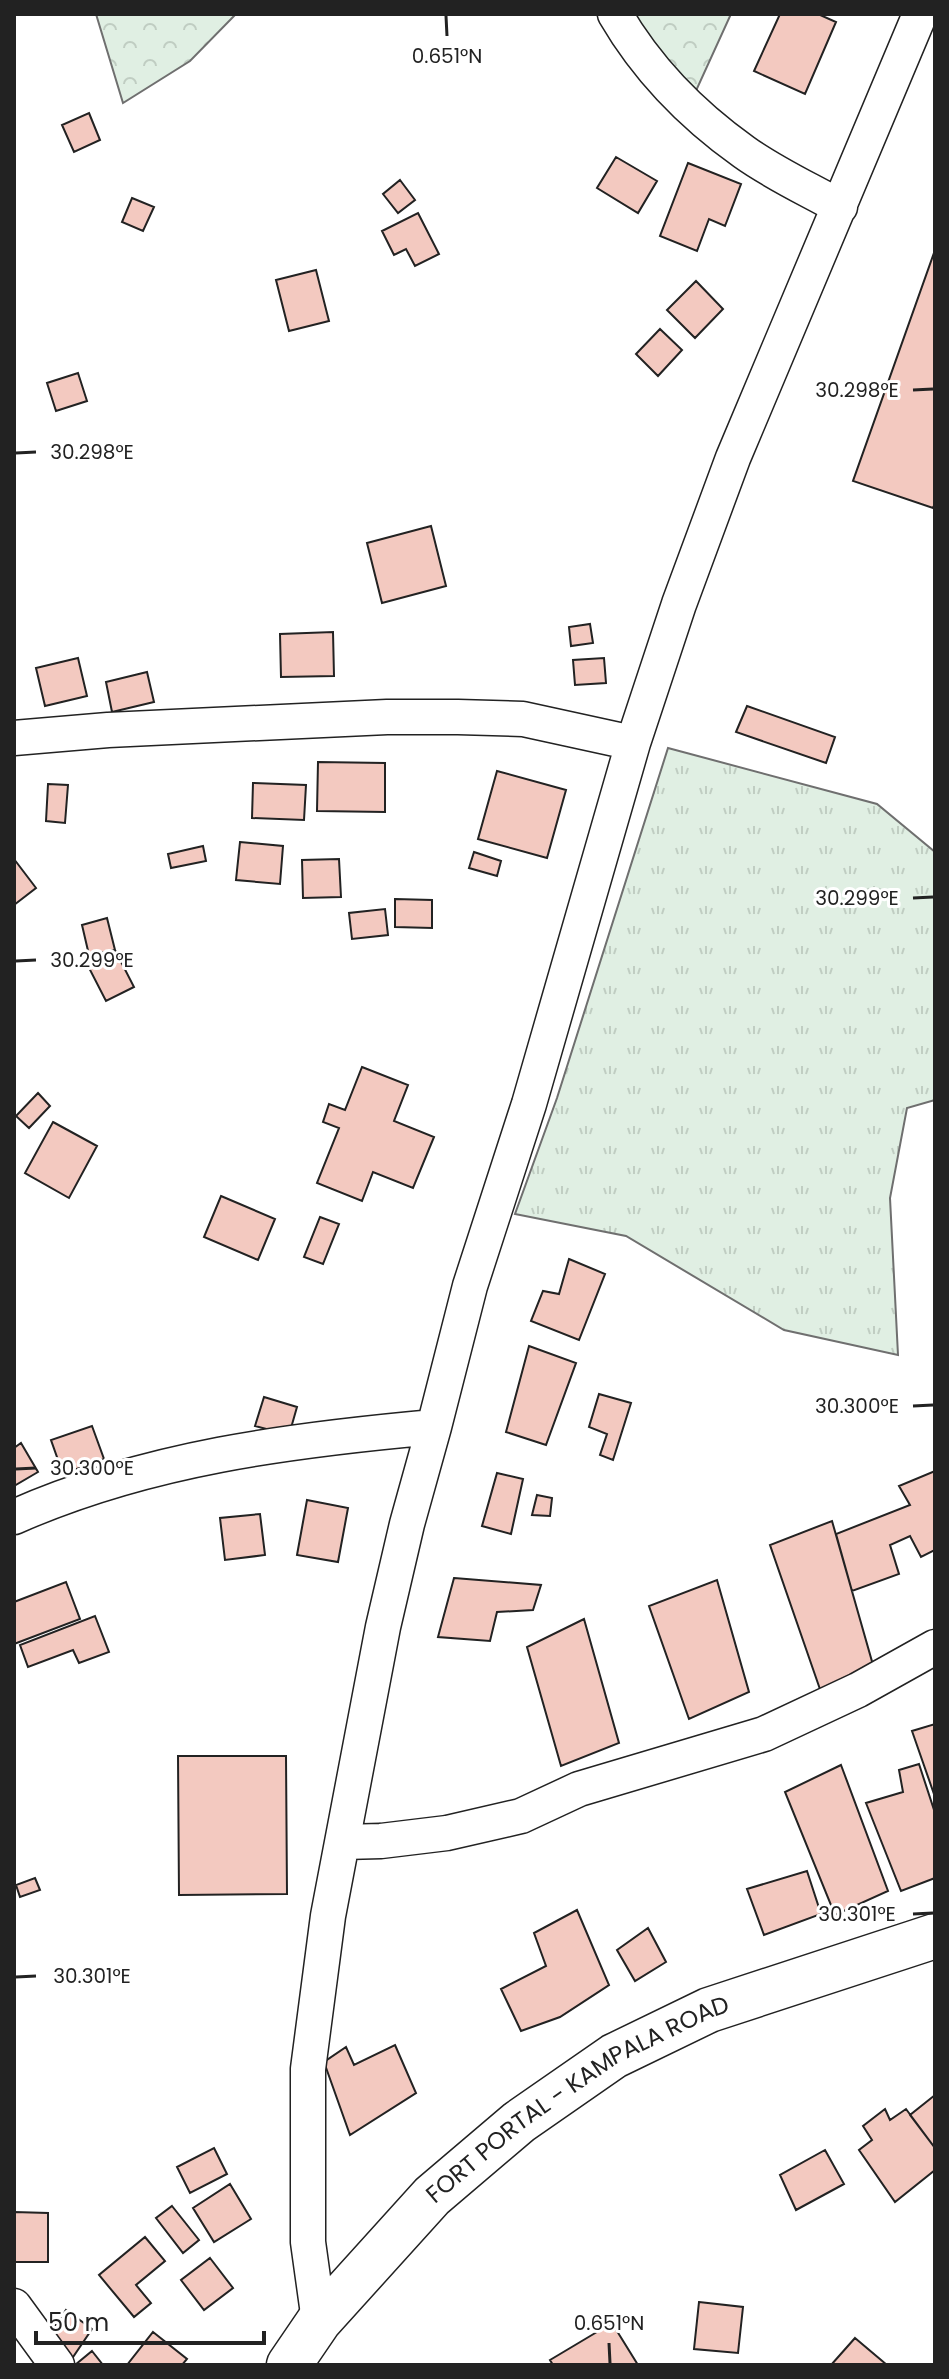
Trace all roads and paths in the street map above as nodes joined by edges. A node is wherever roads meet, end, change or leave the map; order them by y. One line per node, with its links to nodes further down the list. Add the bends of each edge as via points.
1 (615, 14): 3 (street, via 658,77 700,117 745,153)
2 (920, 14): 3 (street)
3 (840, 207): 5 (street, via 733,458)
4 (14, 738): 5 (street, via 458,717 523,719)
5 (633, 743): 6 (street, via 529,1104 470,1286)
6 (434, 1427): 7 (street, via 314,1438 205,1456); 9 (street, via 383,1627)
7 (14, 1517)
8 (935, 1647): 9 (street, via 764,1734 590,1785 521,1816 447,1833)
9 (344, 1842): 12 (street, via 328,1916 308,2069 308,2242)
10 (935, 1936): 12 (highway, FORT PORTAL - KAMPALA ROAD, via 709,2010 614,2056 519,2122 432,2196)
11 (14, 2306): 13 (street)
12 (319, 2321): 14 (highway, FORT PORTAL - KAMPALA ROAD)
13 (57, 2365)
14 (289, 2365)

